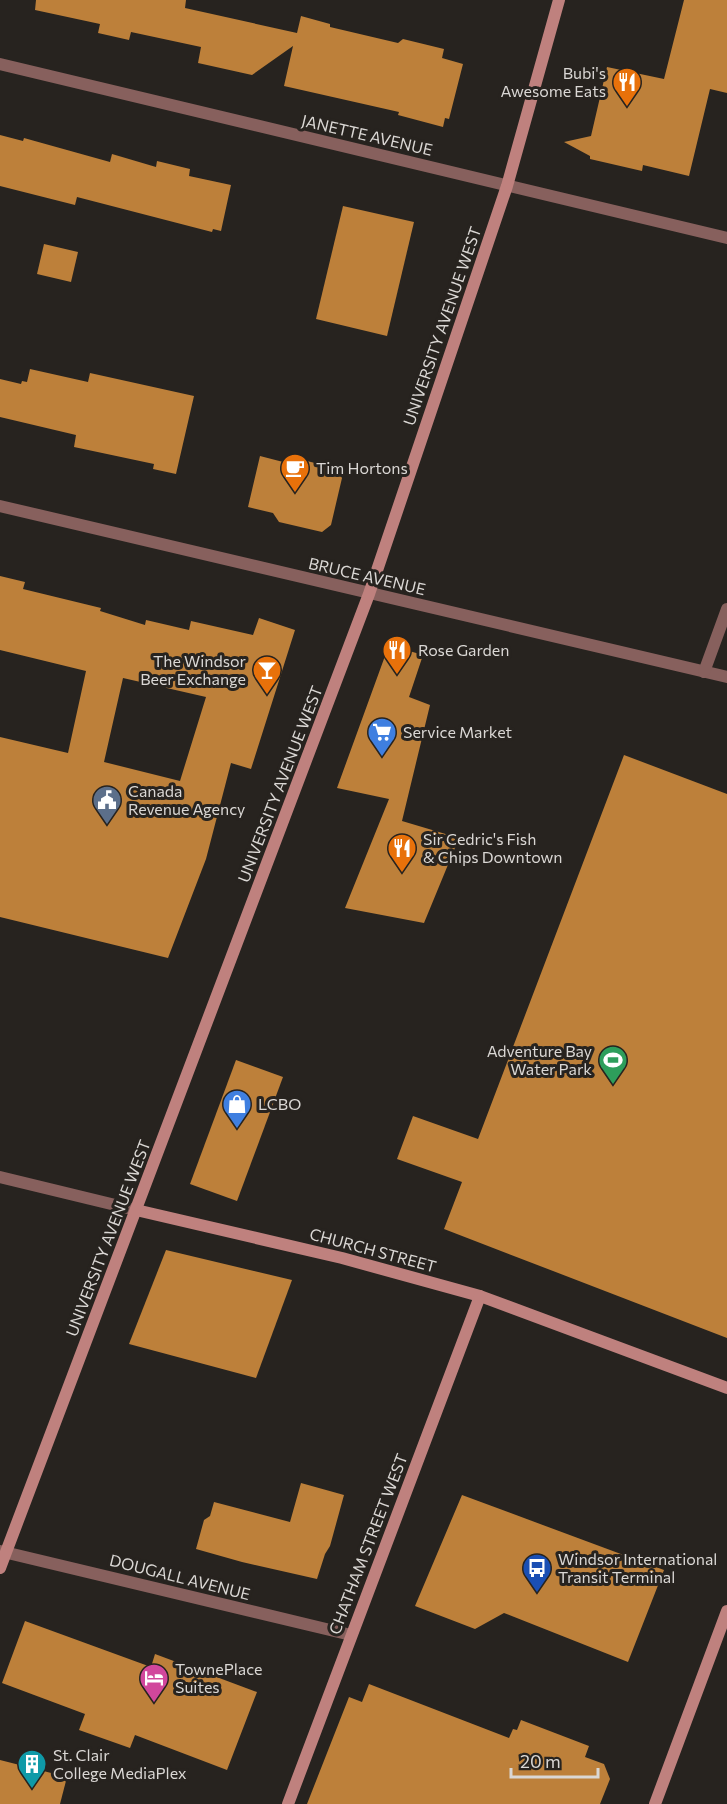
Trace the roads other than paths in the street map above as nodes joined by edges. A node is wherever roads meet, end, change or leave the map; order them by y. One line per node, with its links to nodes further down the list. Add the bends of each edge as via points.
1 (559, 0): 3 (main road, UNIVERSITY AVENUE WEST)
2 (0, 64): 3 (street, JANETTE AVENUE)
3 (507, 186): 4 (street, JANETTE AVENUE); 6 (main road, UNIVERSITY AVENUE WEST)
4 (727, 238)
5 (0, 506): 6 (street, BRUCE AVENUE)
6 (369, 594): 8 (street, BRUCE AVENUE); 11 (main road, UNIVERSITY AVENUE WEST)
7 (727, 609): 8 (street)
8 (704, 672): 9 (street, BRUCE AVENUE)
9 (727, 677)
10 (0, 1177): 11 (street, CHURCH STREET)
11 (136, 1210): 12 (main road, CHURCH STREET, via 342,1258); 14 (main road, UNIVERSITY AVENUE WEST)
12 (480, 1296): 13 (main road, CHURCH STREET); 17 (main road, CHATHAM STREET WEST)
13 (727, 1389)
14 (3, 1552): 15 (main road, UNIVERSITY AVENUE WEST); 17 (street, DOUGALL AVENUE)
15 (0, 1568)
16 (727, 1611): 19 (main road)
17 (351, 1635): 18 (main road, CHATHAM STREET WEST)
18 (288, 1804)
19 (655, 1804)

